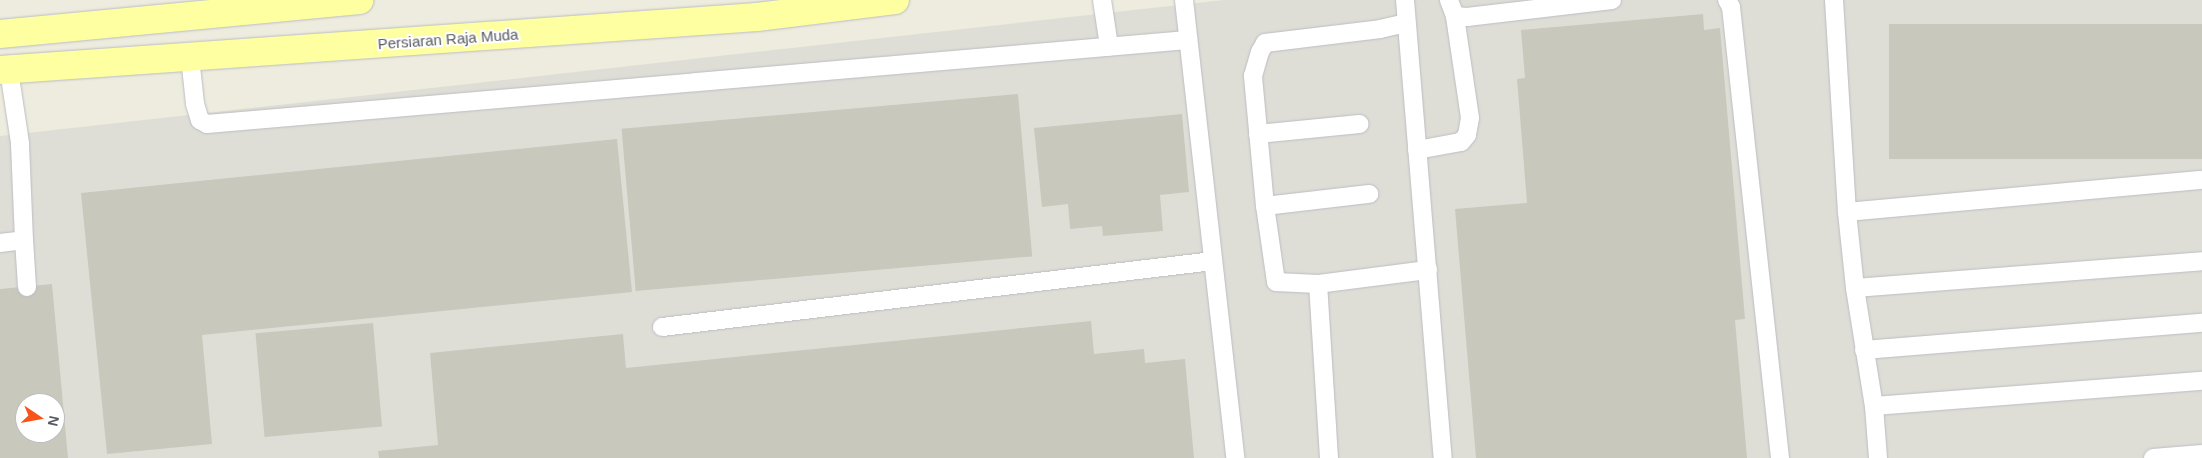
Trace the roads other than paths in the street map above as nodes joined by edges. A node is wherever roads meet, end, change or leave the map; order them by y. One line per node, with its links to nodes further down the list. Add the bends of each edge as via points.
1 (359, 0): 11 (main road)
2 (895, 0): 14 (main road, Persiaran Raja Muda, via 757,17)
3 (1102, 0): 13 (lane)
4 (1184, 0): 12 (lane)
5 (1405, 0): 10 (lane)
6 (1612, 0): 9 (lane, via 1467,18)
7 (1727, 0): 40 (lane, via 1731,7)
8 (1834, 0): 22 (lane)
9 (1452, 8): 18 (lane, via 1470,118 1467,135 1461,142)
10 (1406, 23): 17 (lane, via 1265,43 1253,76); 18 (lane)
11 (0, 34)
12 (1188, 40): 13 (lane); 25 (lane)
13 (1109, 46): 14 (lane, via 207,124 200,120 195,104)
14 (190, 57): 15 (main road, Persiaran Raja Muda)
15 (4, 70): 23 (lane, via 20,143)
16 (1360, 124): 17 (lane)
17 (1258, 134): 21 (lane)
18 (1417, 150): 27 (lane)
19 (2202, 180): 22 (lane)
20 (1369, 194): 21 (lane)
21 (1265, 206): 28 (lane, via 1276,282)
22 (1847, 212): 30 (lane)
23 (24, 240): 24 (lane); 29 (lane)
24 (0, 244)
25 (1213, 261): 32 (lane); 37 (lane)
26 (2202, 262): 30 (lane)
27 (1428, 270): 28 (lane); 39 (lane)
28 (1318, 284): 38 (lane)
29 (27, 287)
30 (1856, 288): 33 (lane)
31 (2202, 323): 33 (lane)
32 (662, 327)
33 (1864, 350): 35 (lane)
34 (2202, 381): 35 (lane)
35 (1874, 406): 41 (lane)
36 (2202, 454): 42 (lane)
37 (1235, 458)
38 (1329, 458)
39 (1443, 458)
40 (1780, 458)
41 (1878, 458)
42 (2152, 458)

